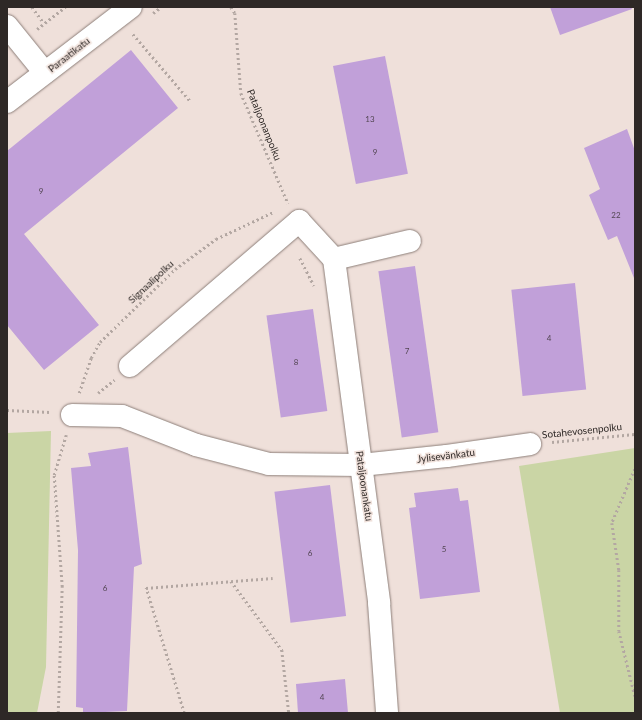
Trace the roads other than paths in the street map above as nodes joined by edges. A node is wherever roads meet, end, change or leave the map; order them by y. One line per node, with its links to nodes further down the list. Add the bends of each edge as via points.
1 (124, 12): 3 (street, Paraatikatu)
2 (7, 26): 3 (street)
3 (45, 73): 4 (street, Paraatikatu)
4 (7, 102)
5 (410, 241): 6 (street)
6 (334, 259): 7 (street, via 294,213); 10 (street, Pataljoonankatu)
7 (130, 366)
8 (72, 415): 10 (street, Jylisevänkatu, via 122,416 196,445 269,464)
9 (530, 444): 10 (street, Jylisevänkatu)
10 (361, 465): 11 (street, Pataljoonankatu, via 380,603)
11 (387, 713)

